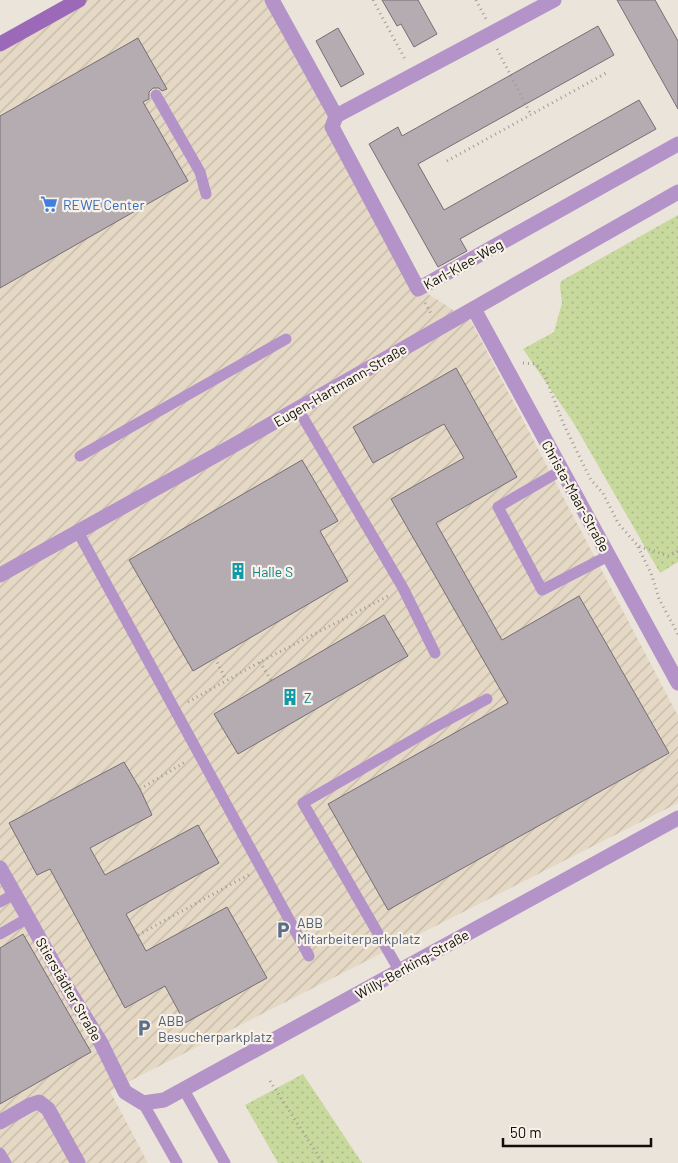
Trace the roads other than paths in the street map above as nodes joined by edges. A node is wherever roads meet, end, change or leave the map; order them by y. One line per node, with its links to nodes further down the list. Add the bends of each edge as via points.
1 (79, 0): 4 (main road)
2 (272, 0): 6 (street, Karl-Klee-Weg)
3 (554, 0): 6 (street)
4 (0, 44)
5 (156, 95): 9 (lane, via 200,172)
6 (336, 116): 7 (street, Karl-Klee-Weg, via 332,126 418,289)
7 (678, 144)
8 (678, 192): 10 (street, Eugen-Hartmann-Straße)
9 (206, 194)
10 (474, 309): 12 (street, Eugen-Hartmann-Straße); 14 (street, Christa-Maar-Straße)
11 (286, 339): 13 (lane)
12 (298, 409): 15 (street, Eugen-Hartmann-Straße); 18 (lane, via 403,588)
13 (80, 456)
14 (562, 470): 16 (street, Christa-Maar-Straße); 16 (lane, via 498,507 542,590)
15 (78, 532): 17 (street, Eugen-Hartmann-Straße); 27 (lane)
16 (608, 556): 19 (street, Christa-Maar-Straße)
17 (0, 575)
18 (435, 653)
19 (678, 683)
20 (487, 699): 28 (lane, via 303,803)
21 (678, 818): 28 (street, Willy-Berking-Straße)
22 (0, 868): 23 (street, Stierstädter Straße)
23 (14, 894): 24 (lane); 25 (street, Stierstädter Straße)
24 (0, 902)
25 (28, 918): 26 (lane); 30 (street, Stierstädter Straße, via 101,1043 125,1092)
26 (0, 934)
27 (309, 956)
28 (399, 970): 29 (street, Willy-Berking-Straße)
29 (184, 1090): 30 (street, Willy-Berking-Straße, via 164,1100); 36 (lane)
30 (143, 1103): 35 (lane)
31 (0, 1122): 34 (street, via 39,1102 48,1109)
32 (0, 1153): 33 (lane)
33 (6, 1163)
34 (78, 1163)
35 (176, 1163)
36 (225, 1163)

